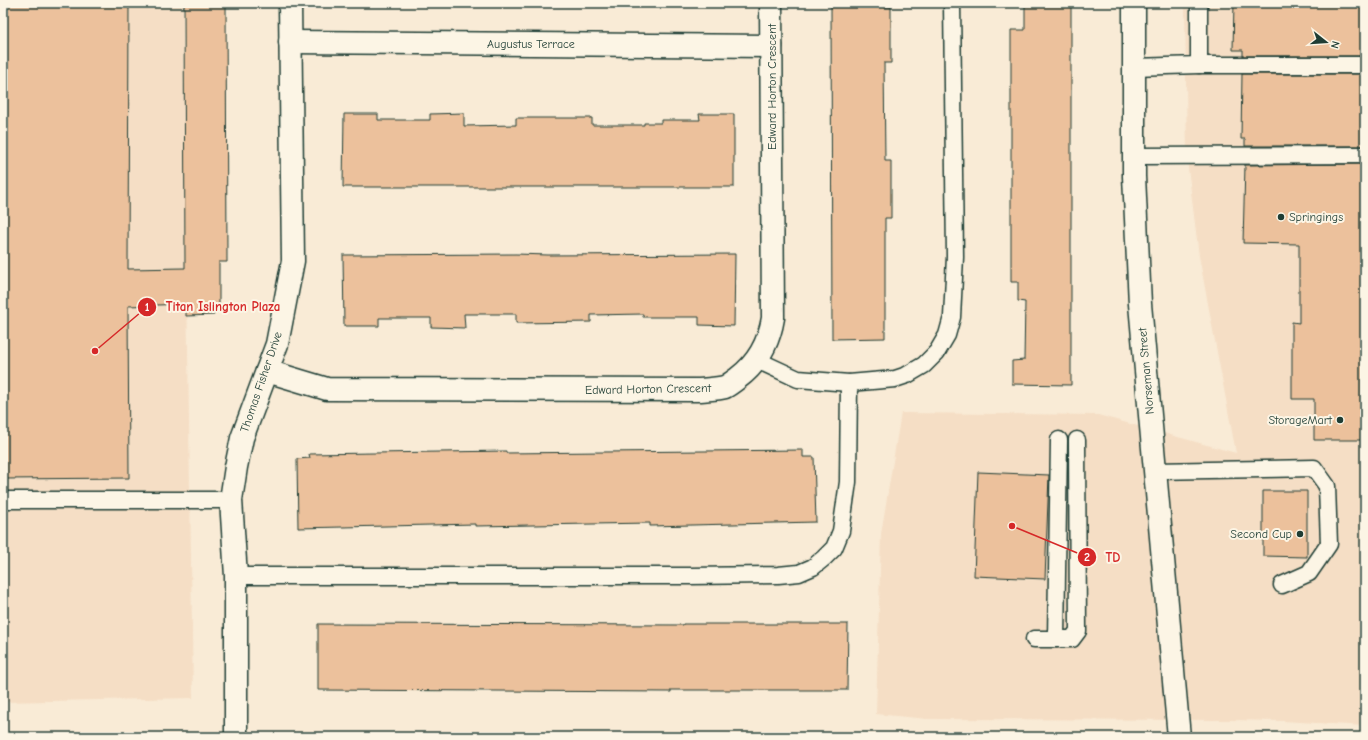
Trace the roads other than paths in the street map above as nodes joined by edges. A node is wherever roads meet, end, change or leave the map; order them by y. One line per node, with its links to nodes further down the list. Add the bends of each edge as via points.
1 (290, 3): 6 (street, Thomas Fisher Drive)
2 (771, 3): 7 (street, Edward Horton Crescent)
3 (952, 3): 15 (lane, via 955,257 952,317 947,335 937,352 924,365 907,376)
4 (1134, 3): 10 (street, Norseman Street)
5 (1199, 3): 8 (lane)
6 (290, 42): 7 (street, Augustus Terrace); 14 (street, Thomas Fisher Drive, via 293,261 277,344)
7 (772, 46): 13 (street, Edward Horton Crescent, via 773,318 767,342)
8 (1199, 65): 9 (lane); 10 (lane)
9 (1365, 65)
10 (1134, 67): 12 (street, Norseman Street)
11 (1365, 155): 12 (lane)
12 (1134, 156): 18 (street, Norseman Street, via 1140,304)
13 (757, 360): 14 (street, Edward Horton Crescent, via 742,375 725,386 700,390 327,389); 15 (lane, via 798,379)
14 (267, 371): 20 (street, Thomas Fisher Drive, via 242,438)
15 (849, 383): 21 (lane, via 848,482 841,531 834,548 813,567 799,573 690,576)
16 (1059, 440): 24 (lane)
17 (1077, 440): 24 (lane, via 1078,631 1072,639)
18 (1154, 471): 22 (lane, via 1314,468 1327,486 1329,544 1309,573); 26 (street, Norseman Street)
19 (3, 500): 20 (lane)
20 (231, 500): 21 (street, Thomas Fisher Drive)
21 (236, 576): 25 (street, Thomas Fisher Drive)
22 (1282, 585)
23 (1034, 639): 24 (lane)
24 (1056, 639)
25 (236, 737)
26 (1179, 737)

